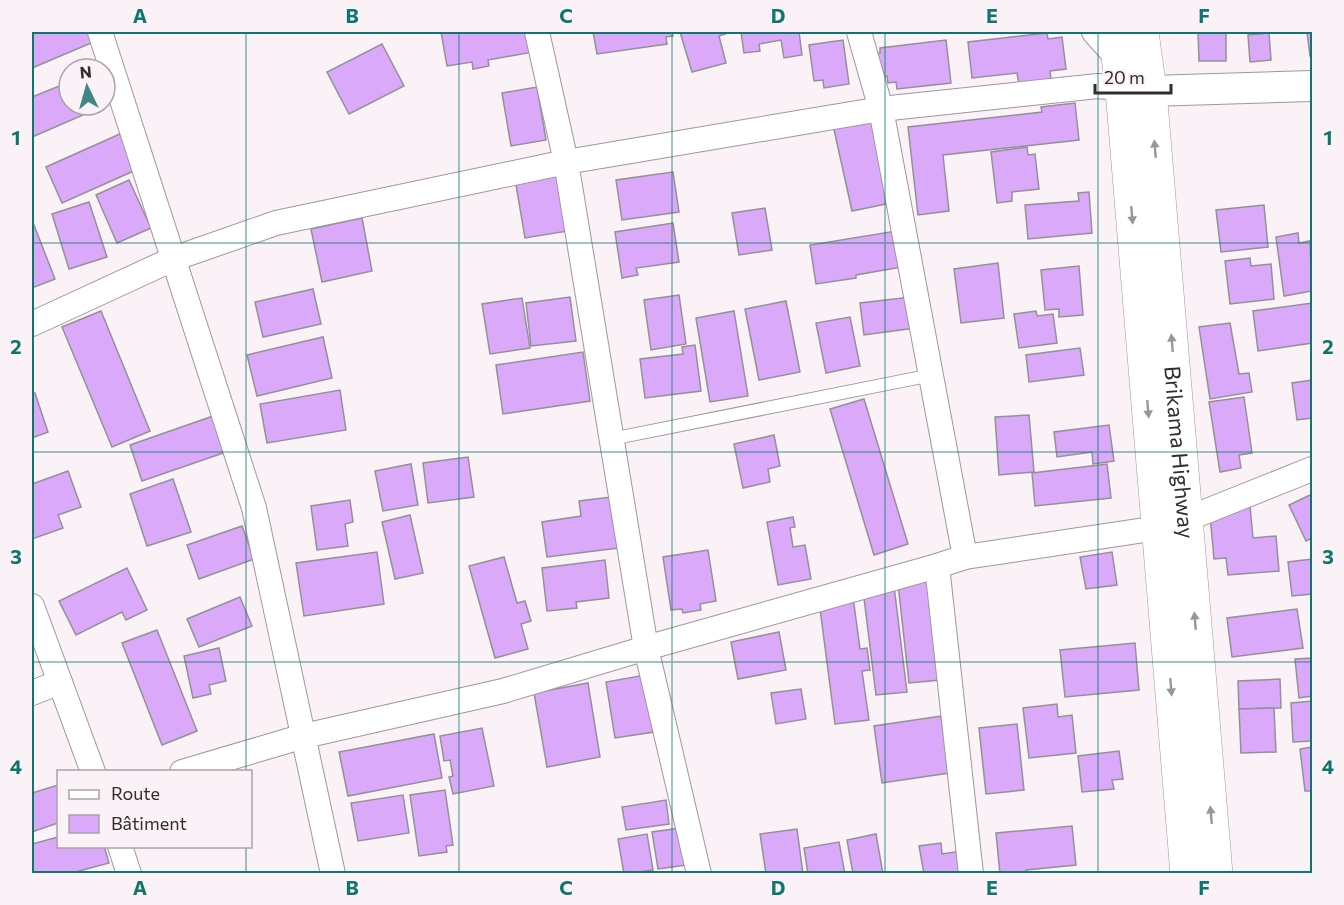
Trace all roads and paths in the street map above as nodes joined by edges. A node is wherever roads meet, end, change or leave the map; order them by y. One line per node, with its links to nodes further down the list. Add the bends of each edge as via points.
1 (100, 32): 10 (street)
2 (537, 32): 9 (street)
3 (859, 32): 8 (street)
4 (1094, 32): 6 (street)
5 (1142, 32): 6 (highway, Brikama Highway)
6 (1126, 68): 7 (street); 8 (street, via 1098,86); 15 (highway, Brikama Highway)
7 (1312, 86)
8 (881, 109): 9 (street); 12 (street)
9 (566, 162): 10 (street, via 276,223); 13 (street)
10 (173, 259): 11 (street); 22 (street, via 254,508)
11 (32, 324)
12 (932, 375): 13 (lane); 16 (street)
13 (611, 439): 19 (street)
14 (1312, 469): 15 (street)
15 (1172, 523): 16 (street); 30 (highway, Brikama Highway, one-way to 30); 31 (highway, Brikama Highway, one-way to 15)
16 (964, 557): 17 (street)
17 (937, 567): 19 (street); 29 (street)
18 (32, 606): 20 (street)
19 (646, 648): 22 (street, via 503,691); 28 (street)
20 (60, 682): 21 (street); 23 (street)
21 (32, 693)
22 (304, 736): 24 (street); 27 (street)
23 (93, 770)
24 (185, 770)
25 (121, 848): 26 (street)
26 (129, 873)
27 (333, 873)
28 (699, 873)
29 (971, 873)
30 (1187, 873)
31 (1216, 873)

